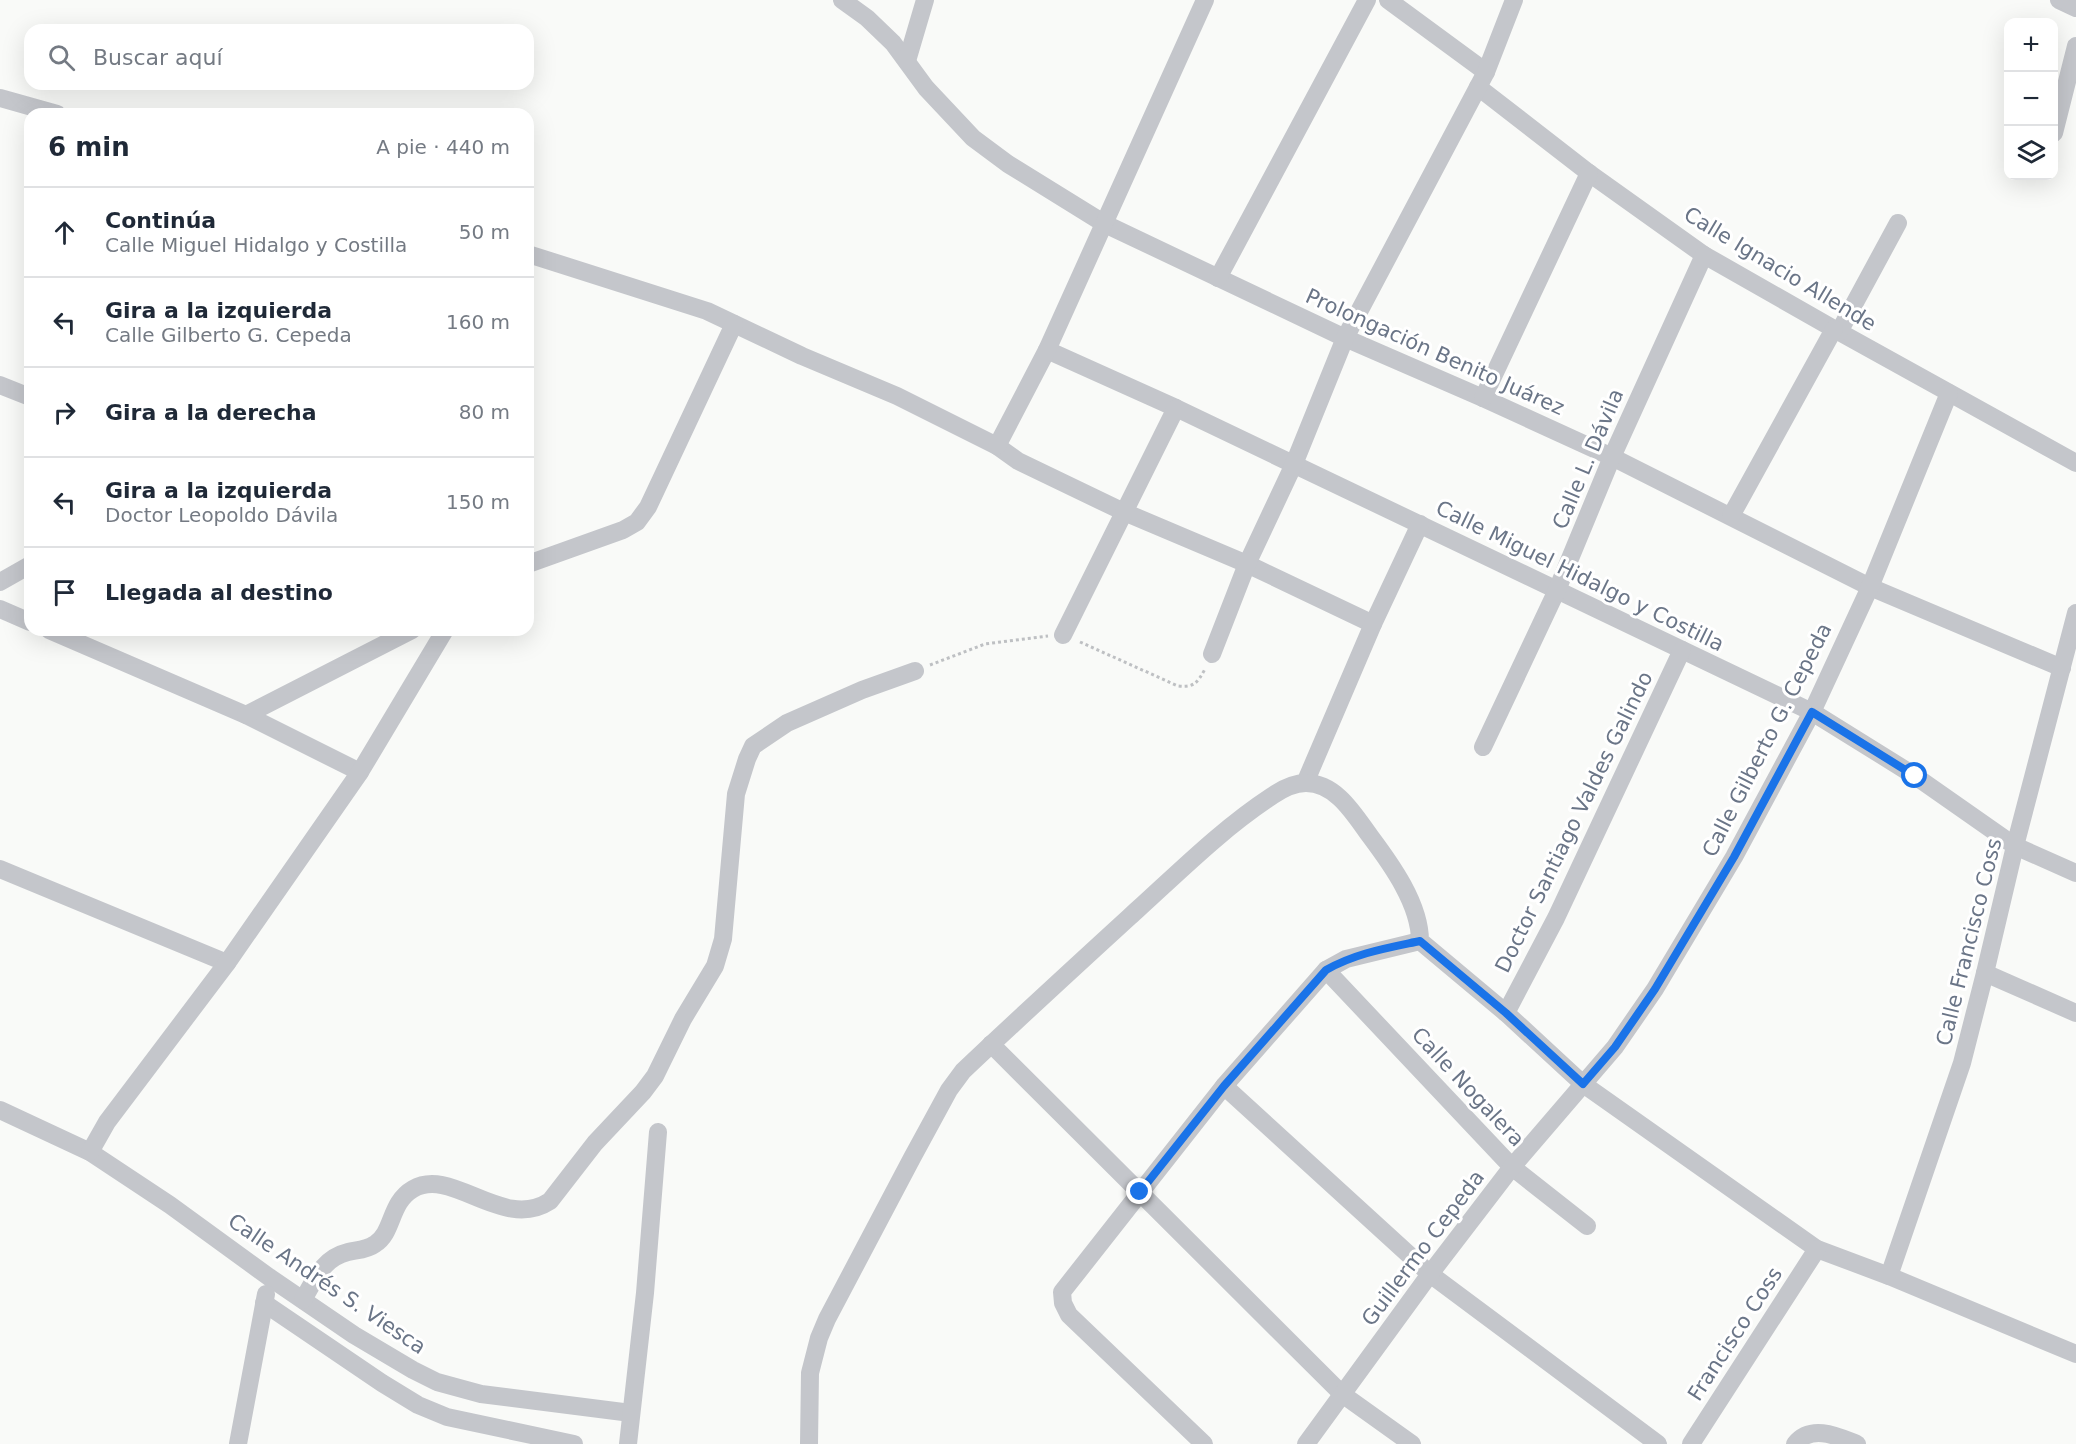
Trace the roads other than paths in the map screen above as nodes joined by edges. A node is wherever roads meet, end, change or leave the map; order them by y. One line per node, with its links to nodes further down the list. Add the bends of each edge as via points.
1 (842, 0): 10 (street, Prolongación Benito Juárez, via 867,18)
2 (926, 0): 10 (street)
3 (1205, 0): 17 (street)
4 (1367, 0): 20 (street)
5 (1388, 0): 11 (street, Calle Ignacio Allende)
6 (1514, 0): 11 (street)
7 (2059, 0): 8 (street)
8 (2076, 9)
9 (2076, 46): 14 (street)
10 (907, 61): 17 (street, Prolongación Benito Juárez, via 926,88 973,138)
11 (1482, 79): 15 (street, Calle Ignacio Allende); 23 (street)
12 (0, 98): 13 (street)
13 (36, 108)
14 (2056, 126)
15 (1589, 173): 18 (street, Calle Ignacio Allende); 28 (street)
16 (1898, 223): 22 (street)
17 (1105, 224): 20 (street, Prolongación Benito Juárez); 24 (street)
18 (1704, 255): 22 (street, Calle Ignacio Allende); 31 (street, Calle L. Dávila)
19 (534, 256): 21 (street, via 707,311)
20 (1218, 278): 23 (street, Prolongación Benito Juárez)
21 (734, 324): 30 (street, via 897,396); 37 (street, via 648,507 637,522)
22 (1836, 330): 26 (street, Calle Ignacio Allende); 35 (street)
23 (1345, 338): 28 (street, Prolongación Benito Juárez); 33 (street)
24 (1047, 350): 29 (street, Calle Miguel Hidalgo y Costilla); 30 (street)
25 (0, 385): 27 (street)
26 (1949, 393): 32 (street, Calle Ignacio Allende); 41 (street, Calle Gilberto G. Cepeda)
27 (24, 395)
28 (1483, 398): 31 (street, Prolongación Benito Juárez)
29 (1176, 408): 33 (street, Calle Miguel Hidalgo y Costilla); 34 (street)
30 (997, 446): 34 (street)
31 (1612, 457): 35 (street, Prolongación Benito Juárez); 42 (street, Calle L. Dávila)
32 (2076, 463)
33 (1294, 464): 36 (street, Calle Miguel Hidalgo y Costilla); 38 (street)
34 (1124, 512): 38 (street); 47 (street)
35 (1731, 516): 41 (street, Prolongación Benito Juárez)
36 (1420, 524): 42 (street, Calle Miguel Hidalgo y Costilla); 46 (street)
37 (534, 562)
38 (1246, 564): 46 (street); 52 (street)
39 (24, 568): 40 (street)
40 (0, 582)
41 (1870, 587): 53 (street, Prolongación Benito Juárez); 55 (street, Calle Gilberto G. Cepeda)
42 (1557, 590): 51 (street, Calle Miguel Hidalgo y Costilla); 57 (street, Calle L. Dávila)
43 (0, 609): 45 (street)
44 (2076, 613): 53 (street, Calle Francisco Coss)
45 (24, 619)
46 (1373, 624): 59 (street)
47 (1063, 635)
48 (63, 636): 56 (street)
49 (400, 636): 56 (street)
50 (441, 636): 58 (street)
51 (1682, 650): 55 (street, Calle Miguel Hidalgo y Costilla); 67 (street, Doctor Santiago Valdes Galindo, via 1556,918)
52 (1212, 654)
53 (2062, 668): 60 (street, Calle Francisco Coss)
54 (915, 671): 82 (street, via 787,723 753,746 736,794 723,939 715,966 655,1076 550,1201 516,1210 447,1186 415,1187 394,1209 385,1234 376,1244 332,1258 321,1267)
55 (1812, 712): 60 (street, Calle Miguel Hidalgo y Costilla, via 1915,776); 70 (street, Calle Gilberto G. Cepeda, via 1734,857 1655,989 1615,1047)
56 (246, 716): 58 (street)
57 (1483, 747)
58 (360, 772): 64 (street)
59 (1305, 783): 63 (street, via 1334,793 1380,849 1415,911); 69 (street, via 1273,795 1200,852)
60 (2015, 846): 62 (street, Calle Miguel Hidalgo y Costilla); 66 (street, Calle Francisco Coss)
61 (0, 869): 64 (street)
62 (2076, 873)
63 (1420, 941): 65 (street, via 1346,958); 67 (street)
64 (227, 963): 74 (street, via 106,1122)
65 (1326, 970): 71 (street); 75 (street, Calle Nogalera)
66 (1985, 973): 68 (street); 80 (street, Calle Francisco Coss, via 1962,1063)
67 (1506, 1013): 70 (street)
68 (2076, 1013)
69 (991, 1044): 76 (street); 90 (street, via 956,1081 827,1319 810,1374)
70 (1583, 1084): 75 (street, Guillermo Cepeda); 78 (street)
71 (1224, 1086): 76 (street); 79 (street)
72 (0, 1110): 74 (street, Calle Andrés S. Viesca)
73 (658, 1132): 86 (street)
74 (90, 1152): 81 (street, Calle Andrés S. Viesca)
75 (1512, 1167): 77 (street, Calle Nogalera); 79 (street, Guillermo Cepeda)
76 (1140, 1192): 85 (street); 91 (street, via 1068,1283 1062,1292 1063,1303 1069,1315)
77 (1587, 1226)
78 (1817, 1249): 80 (street); 95 (street, Francisco Coss)
79 (1430, 1274): 85 (street, Guillermo Cepeda); 94 (street)
80 (1889, 1276): 84 (street)
81 (269, 1277): 82 (street, Calle Andrés S. Viesca); 83 (street)
82 (303, 1300): 86 (street, Calle Andrés S. Viesca, via 354,1335 437,1382 481,1394)
83 (264, 1303): 87 (street); 88 (street, via 418,1405 447,1417)
84 (2076, 1354)
85 (1342, 1395): 92 (street, Guillermo Cepeda); 93 (street)
86 (631, 1413): 89 (street)
87 (238, 1444)
88 (574, 1444)
89 (628, 1444)
90 (809, 1444)
91 (1204, 1444)
92 (1306, 1444)
93 (1412, 1444)
94 (1658, 1444)
95 (1691, 1444)
96 (1795, 1444): 97 (street, via 1812,1432)
97 (1857, 1444)

